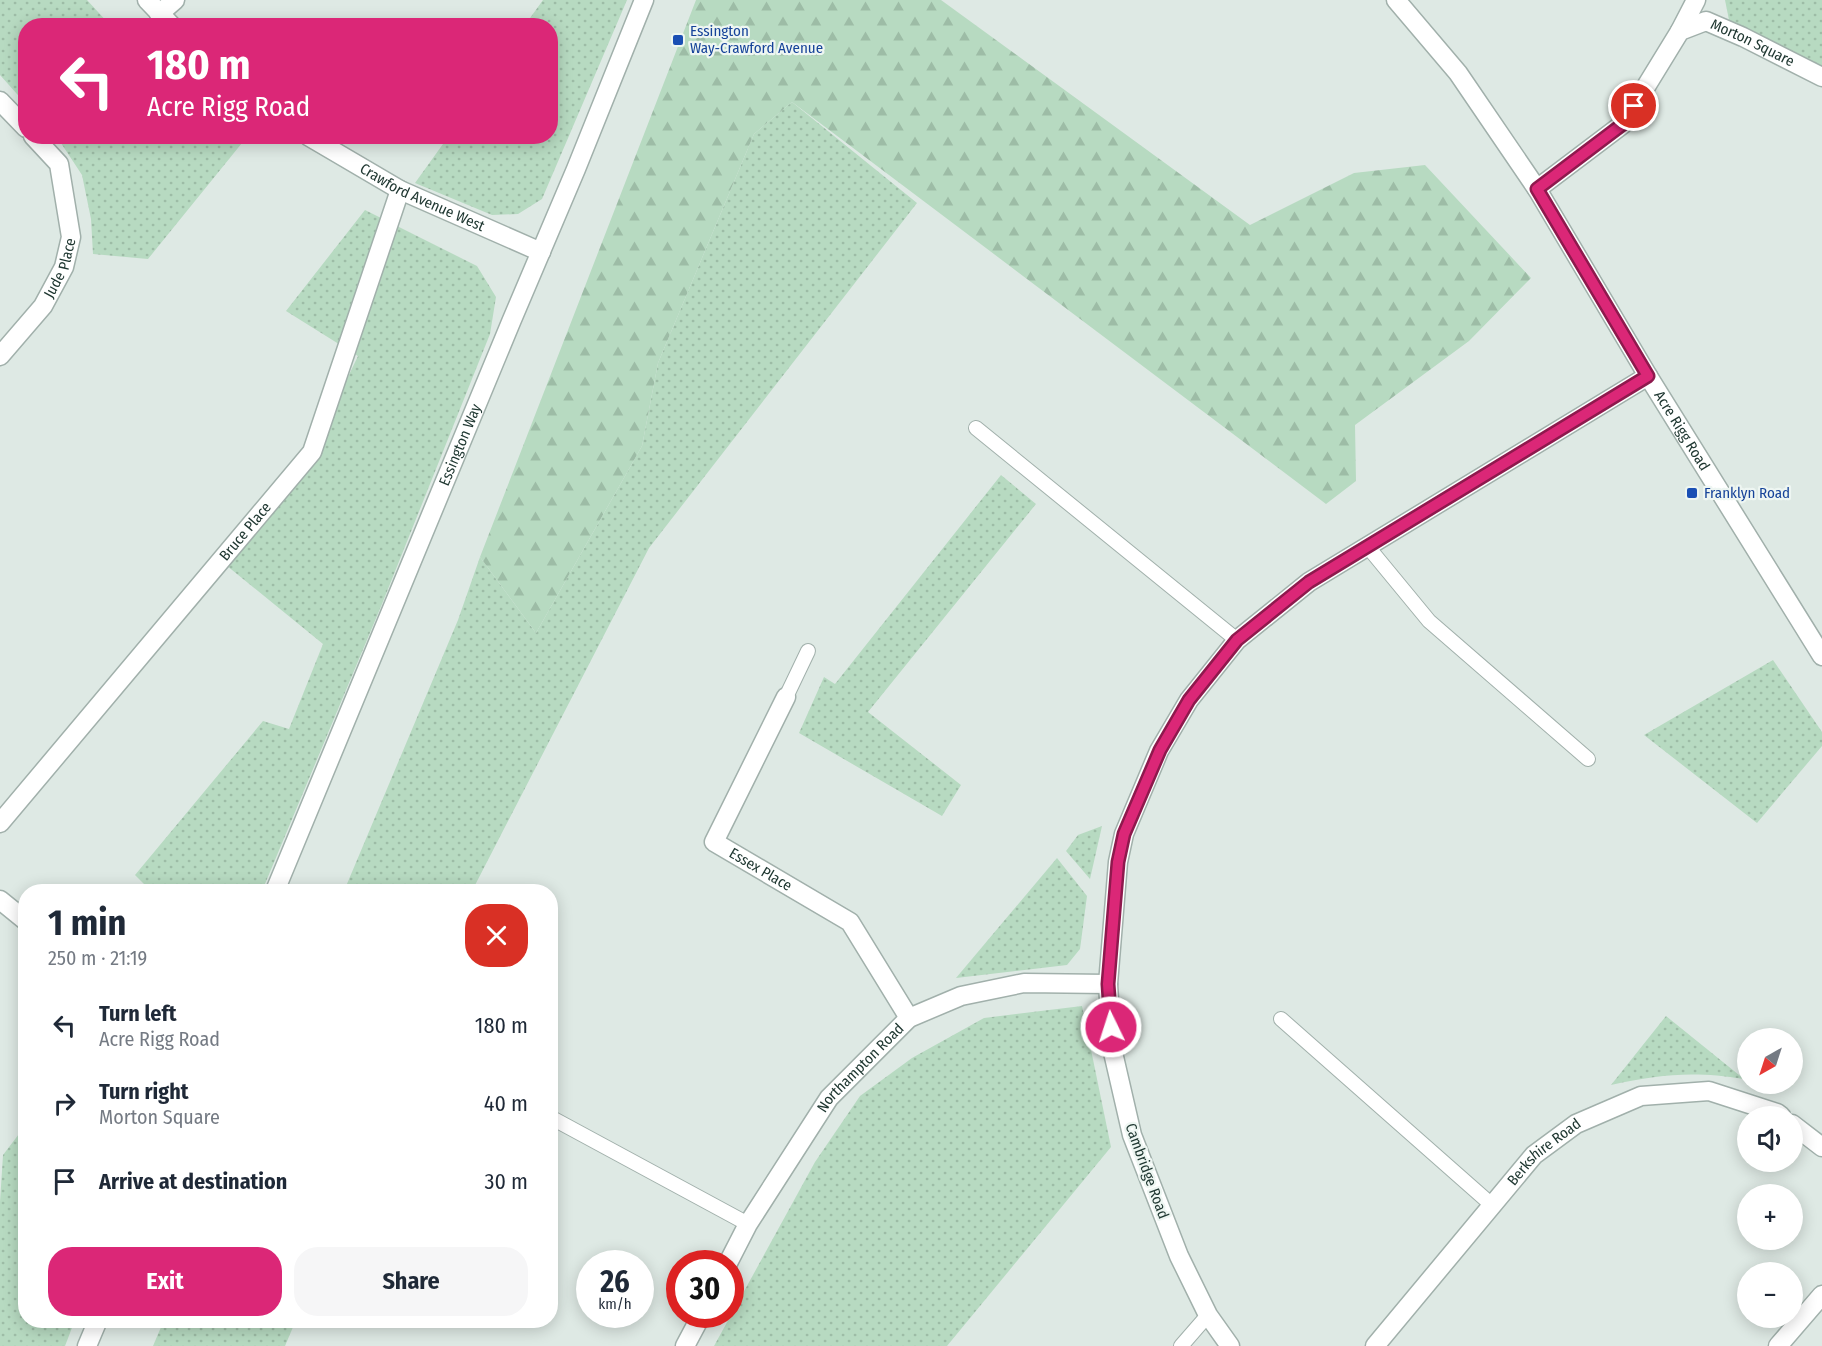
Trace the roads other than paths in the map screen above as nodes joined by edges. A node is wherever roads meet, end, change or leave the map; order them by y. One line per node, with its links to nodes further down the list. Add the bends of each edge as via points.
1 (147, 0): 6 (street)
2 (175, 0): 7 (street)
3 (644, 0): 16 (street, Essington Way)
4 (1396, 0): 14 (street, Acre Rigg Road, via 1458,73)
5 (1696, 0): 8 (street)
6 (164, 18)
7 (167, 18)
8 (1680, 31): 9 (street, Morton Square, via 1706,21); 14 (street, via 1623,124)
9 (1822, 77)
10 (0, 101): 11 (street)
11 (18, 120)
12 (40, 144): 17 (street, Jude Place, via 59,164 71,237 64,267 42,306)
13 (321, 144): 15 (street, Crawford Avenue West)
14 (1537, 189): 18 (street, Acre Rigg Road)
15 (399, 190): 16 (street, Crawford Avenue West); 26 (street, Bruce Place, via 312,452)
16 (541, 252): 27 (street, Essington Way)
17 (0, 356)
18 (1648, 376): 20 (street, Cambridge Road); 23 (street, Acre Rigg Road)
19 (976, 428): 21 (lane)
20 (1368, 548): 21 (street, Cambridge Road, via 1309,582); 25 (lane, via 1429,621)
21 (1237, 640): 30 (street, Cambridge Road, via 1189,700 1160,750 1124,834)
22 (808, 651): 24 (lane)
23 (1822, 656)
24 (786, 697): 31 (street, Essex Place, via 714,842 850,922)
25 (1588, 759)
26 (0, 823)
27 (278, 884)
28 (0, 900): 29 (street)
29 (18, 915)
30 (1108, 984): 31 (street, Northampton Road, via 1024,983 961,996); 41 (street, Cambridge Road, via 1112,1048 1132,1135 1179,1256)
31 (909, 1018): 38 (street, Northampton Road, via 829,1098)
32 (1281, 1019): 37 (lane)
33 (1755, 1106): 37 (street, Berkshire Road, via 1708,1091 1641,1096 1567,1130 1534,1155)
34 (558, 1121): 38 (lane)
35 (1803, 1132): 36 (street)
36 (1822, 1147)
37 (1492, 1206): 49 (street, Berkshire Road)
38 (748, 1224): 39 (street, Northampton Road)
39 (735, 1250)
40 (1822, 1295): 44 (street)
41 (1208, 1315): 47 (lane); 48 (street, Cambridge Road)
42 (95, 1328): 45 (street)
43 (695, 1328): 46 (street)
44 (1780, 1345)
45 (87, 1346)
46 (685, 1346)
47 (1181, 1346)
48 (1230, 1346)
49 (1375, 1346)

